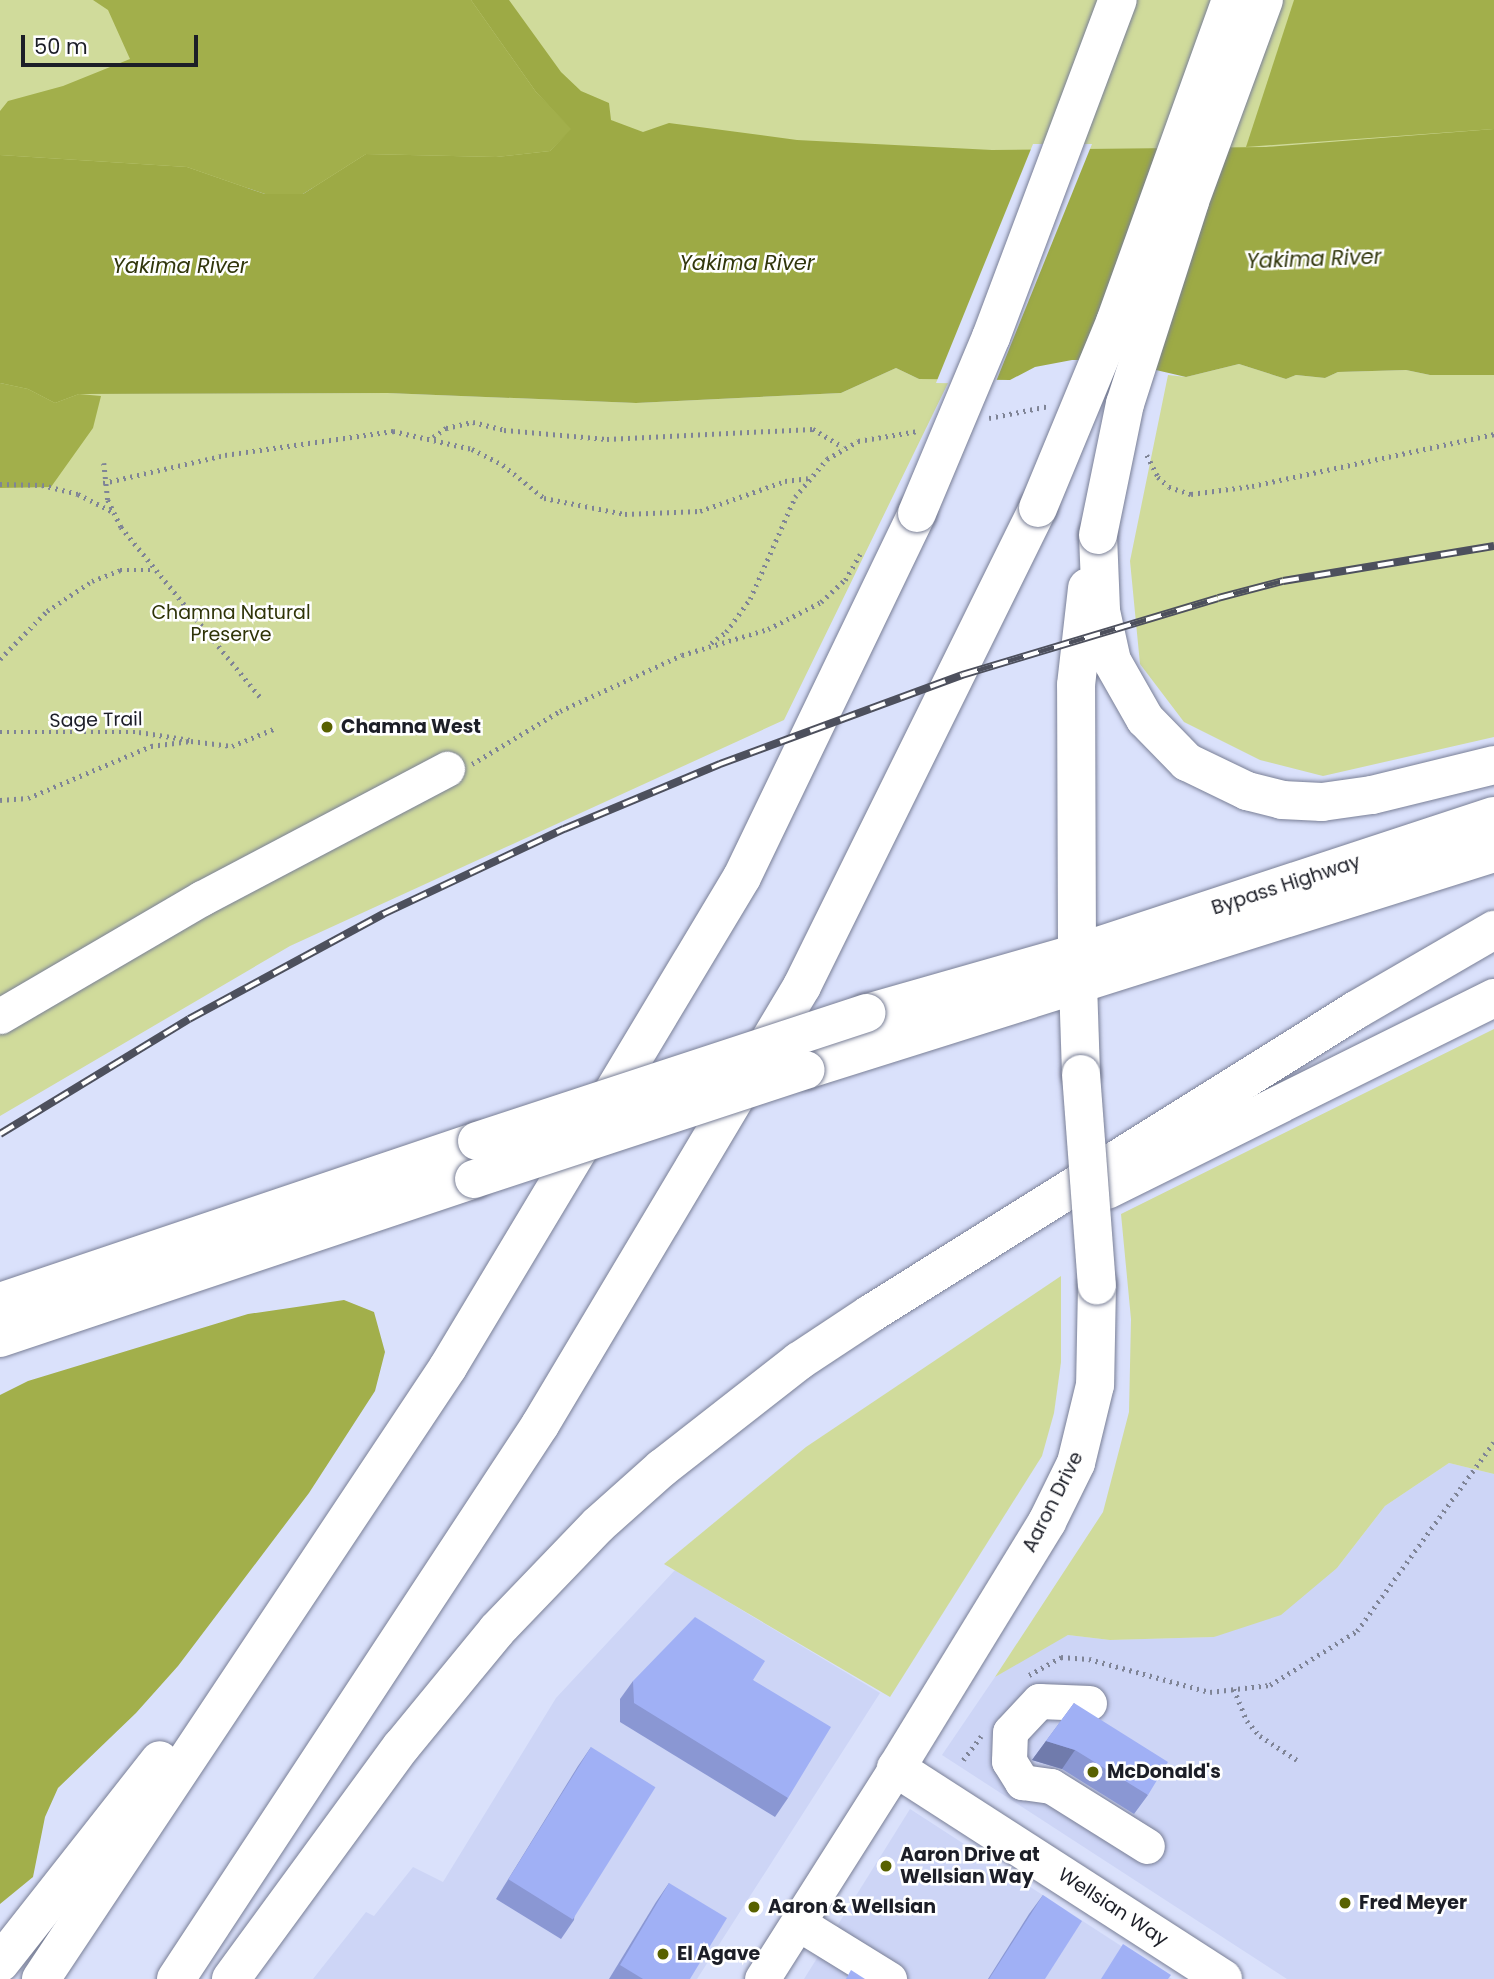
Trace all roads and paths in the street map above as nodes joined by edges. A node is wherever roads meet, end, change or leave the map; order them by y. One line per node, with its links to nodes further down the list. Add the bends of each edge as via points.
1 (1118, 0): 33 (main road, bridge, via 1001,311 917,513 742,877 448,1367)
2 (1231, 0): 41 (main road, bridge, via 1115,322 1038,508 802,986 540,1426)
3 (1264, 0): 11 (main road, bridge, via 1190,201 1125,404)
4 (433, 437): 5 (path, via 446,428 473,422 504,430 607,439 813,429); 7 (path, via 503,465 544,498 625,514 700,510 785,481); 8 (path, via 393,431 347,434)
5 (844, 447)
6 (104, 463): 8 (path)
7 (809, 478)
8 (103, 483): 10 (path)
9 (0, 484): 10 (path, via 42,485 78,494)
10 (114, 513): 13 (path)
11 (1098, 535): 19 (main road, via 1101,611 1112,661 1145,719 1187,762 1247,791 1282,800 1322,802 1372,795); 25 (main road, Aaron Drive, via 1083,610 1076,685)
12 (866, 544): 20 (path, via 845,580 821,602 768,629 682,655 540,722 475,764)
13 (153, 570): 14 (path, via 121,570 92,581 47,611); 15 (path)
14 (0, 659)
15 (262, 699)
16 (276, 727): 18 (path, via 232,746)
17 (0, 732): 18 (path, Sage Trail, via 139,732 183,736)
18 (191, 741): 21 (path, via 151,746 28,798)
19 (1494, 765)
20 (447, 769): 27 (street, via 202,898)
21 (0, 800)
22 (1494, 816): 25 (main road, Bypass Highway)
23 (1494, 853): 25 (main road, Bypass Highway)
24 (1494, 930): 29 (main road, via 1356,1010)
25 (1077, 970): 28 (main road); 36 (main road, Aaron Drive, bridge, via 1097,1284 1095,1385 1076,1463 1047,1522)
26 (1494, 998): 29 (main road)
27 (0, 1016)
28 (873, 1030): 30 (main road, bridge, via 477,1141); 31 (main road, bridge, via 474,1179)
29 (935, 1273): 42 (main road, via 737,1407 598,1525 497,1630 401,1747)
30 (0, 1302)
31 (0, 1338)
32 (1494, 1442): 35 (path, via 1357,1630 1270,1685 1234,1689 1247,1721 1260,1736)
33 (276, 1622): 39 (main road, via 125,1802); 40 (main road)
34 (1088, 1703): 37 (street, via 1039,1700 1010,1732 1009,1761 1022,1782 1051,1786)
35 (1297, 1760)
36 (896, 1768): 38 (street, Aaron Drive); 45 (main road, Wellsian Way)
37 (1147, 1846)
38 (798, 1923): 43 (street, Aaron Drive); 44 (street)
39 (0, 1963)
40 (41, 1979)
41 (176, 1979)
42 (231, 1979)
43 (762, 1979)
44 (889, 1979)
45 (1223, 1979)

